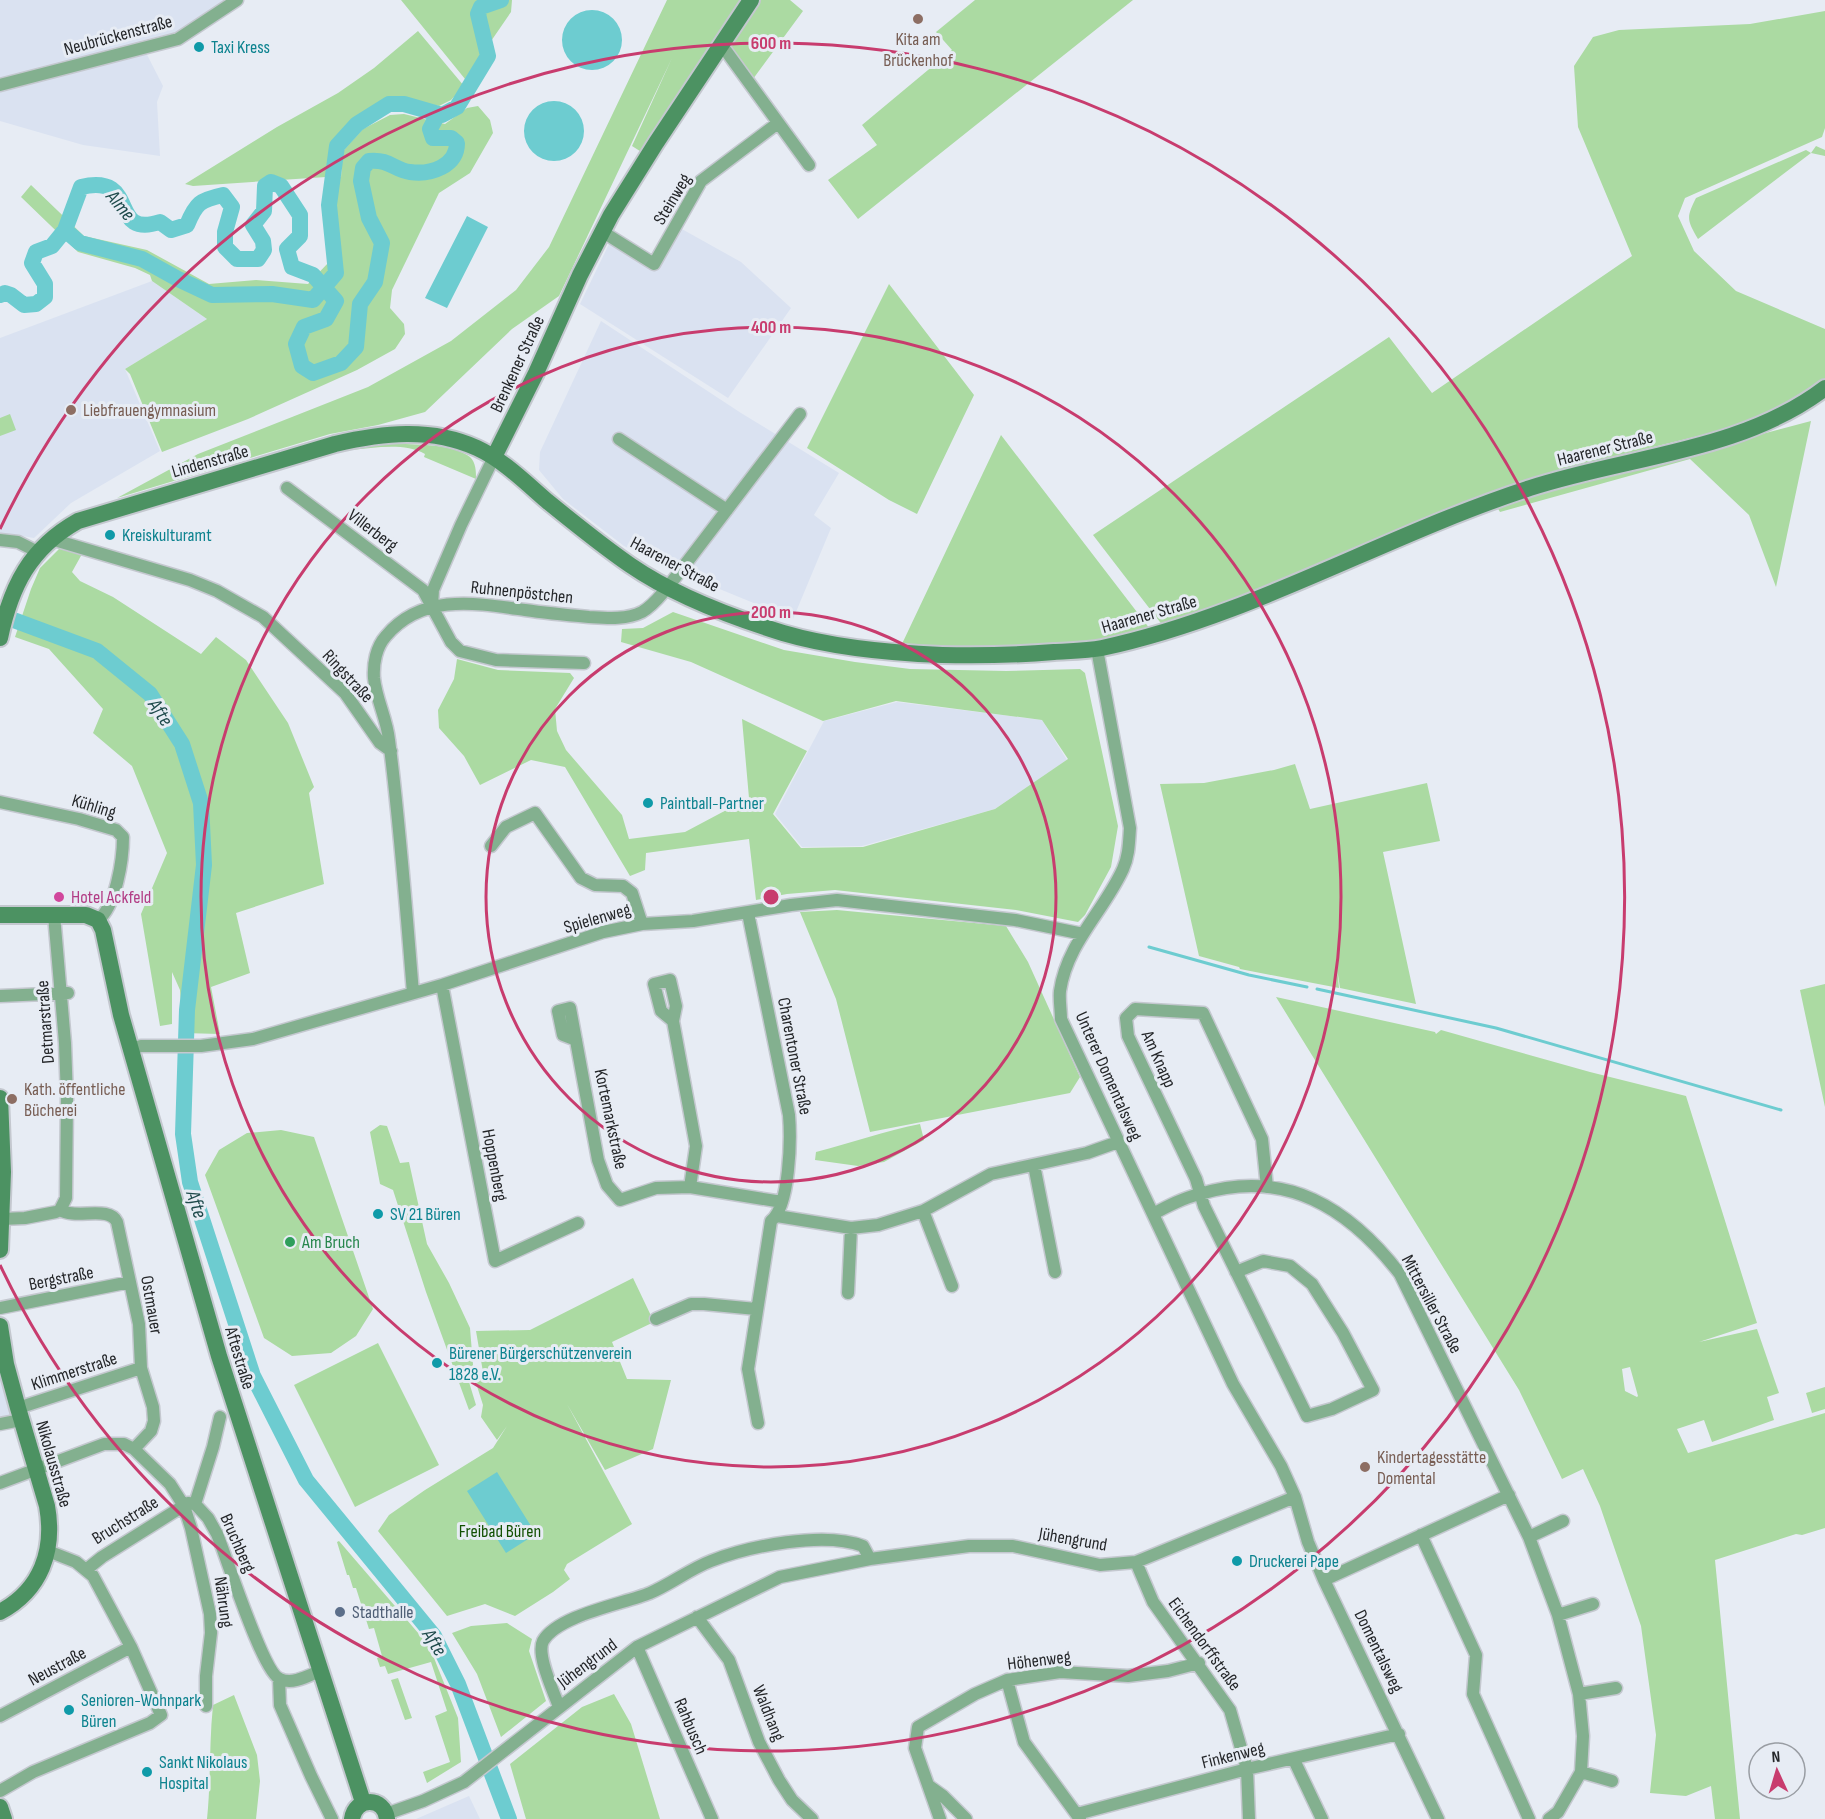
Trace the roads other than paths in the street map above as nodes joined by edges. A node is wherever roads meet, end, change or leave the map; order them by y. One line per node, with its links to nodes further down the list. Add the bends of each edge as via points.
1 (237, 0): 4 (street, Neubrückenstraße, via 178,39)
2 (751, 0): 3 (main road, Brenkener Straße)
3 (720, 44): 5 (street); 7 (main road, Brenkener Straße)
4 (0, 84)
5 (778, 123): 6 (street); 7 (street, Steinweg, via 701,181 654,264)
6 (809, 165)
7 (603, 232): 11 (main road, Brenkener Straße)
8 (1825, 388): 20 (main road, Haarener Straße, via 1792,411 1759,426 1525,489 1212,617)
9 (800, 414): 13 (street, Ruhnenpöstchen)
10 (619, 439): 13 (street)
11 (494, 458): 14 (main road, Lindenstraße, via 443,437 405,433 363,437 92,516); 17 (main road, Haarener Straße, via 597,541); 18 (street, Brenkener Straße, via 433,590)
12 (287, 488): 18 (street, Villerberg, via 423,590)
13 (727, 510): 17 (street, Ruhnenpöstchen)
14 (51, 539): 16 (main road, Lindenstraße); 22 (street, Ringstraße, via 190,580 263,617 345,693 380,742)
15 (0, 540): 16 (street, via 18,542)
16 (38, 552): 19 (main road, Lindenstraße, via 11,597)
17 (668, 587): 18 (street, Ruhnenpöstchen, via 652,605 626,617 549,614 475,603); 20 (main road, Haarener Straße, via 779,632 855,647 911,654 1000,657)
18 (432, 606): 21 (street, via 460,651 496,660); 22 (street, via 396,625 376,652 374,680)
19 (1, 635)
20 (1097, 649): 30 (street, Unterer Domentalsweg, via 1130,828 1124,868)
21 (584, 663)
22 (391, 751): 33 (street)
23 (0, 802): 28 (street, Kühling, via 79,819 116,830 123,837 123,854 110,905)
24 (491, 846): 29 (street, via 506,827 535,813 581,878 595,885 623,886 632,892)
25 (748, 913): 29 (street, Spielenweg); 30 (street, Spielenweg, via 837,900 1014,920); 44 (street, Charentoner Straße, via 789,1115 791,1138)
26 (0, 915): 27 (main road)
27 (54, 915): 28 (main road, via 86,915); 32 (street, Detmarstraße)
28 (98, 920): 37 (main road, Aftestraße, via 104,930)
29 (642, 924): 31 (street, Spielenweg, via 599,933)
30 (1083, 934): 39 (street, Unterer Domentalsweg, via 1066,965 1060,992 1061,1019)
31 (442, 985): 33 (street, Spielenweg); 50 (street, Hoppenberg, via 495,1261)
32 (65, 993): 34 (street); 45 (street, Detmarstraße, via 68,1172 66,1198)
33 (413, 993): 37 (street, Spielenweg, via 254,1039)
34 (0, 996)
35 (673, 1021): 41 (street, via 696,1146)
36 (576, 1040): 41 (street, Kortemarkstraße, via 598,1160 607,1185 620,1200 656,1188)
37 (131, 1049): 88 (main road, Aftestraße, via 219,1356)
38 (0, 1098): 49 (main road)
39 (1118, 1142): 40 (street); 47 (street, Unterer Domentalsweg)
40 (1034, 1165): 46 (street, via 991,1174); 53 (street)
41 (690, 1187): 44 (street, Kortemarkstraße)
42 (1267, 1187): 43 (street, Mittersiller Straße); 43 (street, Am Knapp, via 1262,1139 1203,1013 1135,1009 1126,1018 1128,1036); 70 (street, Mittersiller Straße, via 1321,1202 1363,1231 1388,1258 1400,1274)
43 (1200, 1193): 47 (street, Mittersiller Straße); 54 (street)
44 (782, 1202): 48 (street, Charentoner Straße)
45 (60, 1210): 49 (street); 55 (street, Ostmauer, via 115,1218)
46 (924, 1211): 51 (street, via 878,1225); 56 (street)
47 (1153, 1214): 71 (street, Unterer Domentalsweg, via 1233,1384)
48 (777, 1216): 51 (street); 59 (street, Charentoner Straße, via 771,1221)
49 (2, 1219): 52 (main road)
50 (578, 1223)
51 (851, 1228): 57 (street)
52 (0, 1250)
53 (1055, 1272)
54 (1236, 1272): 54 (street, via 1307,1416 1373,1390 1312,1284 1290,1266 1263,1261)
55 (130, 1282): 58 (street, Bergstraße); 62 (street, Ostmauer, via 140,1331)
56 (952, 1286)
57 (848, 1293)
58 (0, 1308)
59 (756, 1309): 60 (street, via 691,1304); 65 (street, Charentoner Straße, via 748,1369)
60 (656, 1319)
61 (0, 1326): 63 (main road, Nikolausstraße)
62 (141, 1368): 63 (street, Klimmerstraße); 67 (street, Ostmauer, via 154,1421 149,1435)
63 (20, 1414): 66 (street, Klimmerstraße); 68 (main road, Nikolausstraße)
64 (220, 1417): 72 (street, via 213,1447)
65 (758, 1423)
66 (0, 1424)
67 (134, 1449): 68 (street, via 118,1443 104,1444); 72 (street, Bruchberg)
68 (36, 1469): 69 (street); 76 (main road, Nikolausstraße, via 50,1520)
69 (0, 1483)
70 (1509, 1495): 74 (street); 75 (street, Mittersiller Straße)
71 (1295, 1497): 78 (street, Jühengrund); 80 (street, Domentalsweg)
72 (189, 1505): 79 (street, Bruchstraße); 89 (street, Bruchberg, via 208,1518 217,1534 260,1651 270,1672); 93 (street, Nährung, via 210,1614)
73 (1563, 1521): 75 (street)
74 (1420, 1535): 80 (street); 117 (street, via 1476,1655 1473,1694)
75 (1529, 1538): 83 (street, Mittersiller Straße)
76 (48, 1551): 79 (street); 82 (main road, via 24,1594)
77 (870, 1559): 78 (street, Jühengrund, via 969,1546 1013,1546 1100,1565); 84 (street, Jühengrund, via 780,1577); 94 (street, Jühengrund, via 863,1546 835,1539 748,1550 710,1561 650,1593 591,1611 553,1630 542,1643 542,1658)
78 (1136, 1562): 87 (street, Eichendorffstraße, via 1153,1602)
79 (87, 1569): 85 (street)
80 (1324, 1580): 96 (street, Domentalsweg)
81 (1593, 1604): 83 (street)
82 (0, 1612)
83 (1557, 1615): 92 (street, Mittersiller Straße)
84 (697, 1617): 86 (street, Jühengrund); 111 (street, Waldhang, via 729,1660 759,1742 778,1780)
85 (131, 1647): 95 (street, Neustraße); 102 (street, via 161,1715 33,1772)
86 (638, 1647): 94 (street, Jühengrund); 110 (street, Rahbusch)
87 (1199, 1664): 90 (street, Höhenweg, via 1128,1676 1060,1672); 98 (street, Eichendorffstraße, via 1230,1710)
88 (320, 1671): 89 (street, via 295,1680); 103 (main road, Aftestraße)
89 (279, 1679): 108 (street, via 280,1705)
90 (1007, 1680): 101 (street, Höhenweg, via 918,1727 915,1748); 106 (street, via 1024,1742)
91 (1616, 1688): 92 (street)
92 (1579, 1694): 99 (street, Mittersiller Straße)
93 (206, 1706)
94 (559, 1707): 105 (street, Jühengrund, via 464,1782)
95 (0, 1716)
96 (1399, 1734): 97 (street, Finkenweg); 116 (street, Domentalsweg)
97 (1294, 1760): 98 (street, Finkenweg); 115 (street)
98 (1247, 1769): 106 (street, Finkenweg); 114 (street, Eichendorffstraße)
99 (1581, 1772): 100 (street); 118 (street, Mittersiller Straße, via 1558,1812)
100 (1612, 1781)
101 (929, 1786): 112 (street, Höhenweg); 113 (street)
102 (0, 1791)
103 (363, 1802): 105 (main road, via 375,1802); 109 (main road, via 355,1808)
104 (0, 1807): 107 (main road)
105 (387, 1816)
106 (1078, 1817)
107 (4, 1819)
108 (333, 1819)
109 (352, 1819)
110 (712, 1819)
111 (812, 1819)
112 (940, 1819)
113 (966, 1819)
114 (1249, 1819)
115 (1322, 1819)
116 (1438, 1819)
117 (1528, 1819)
118 (1549, 1819)

